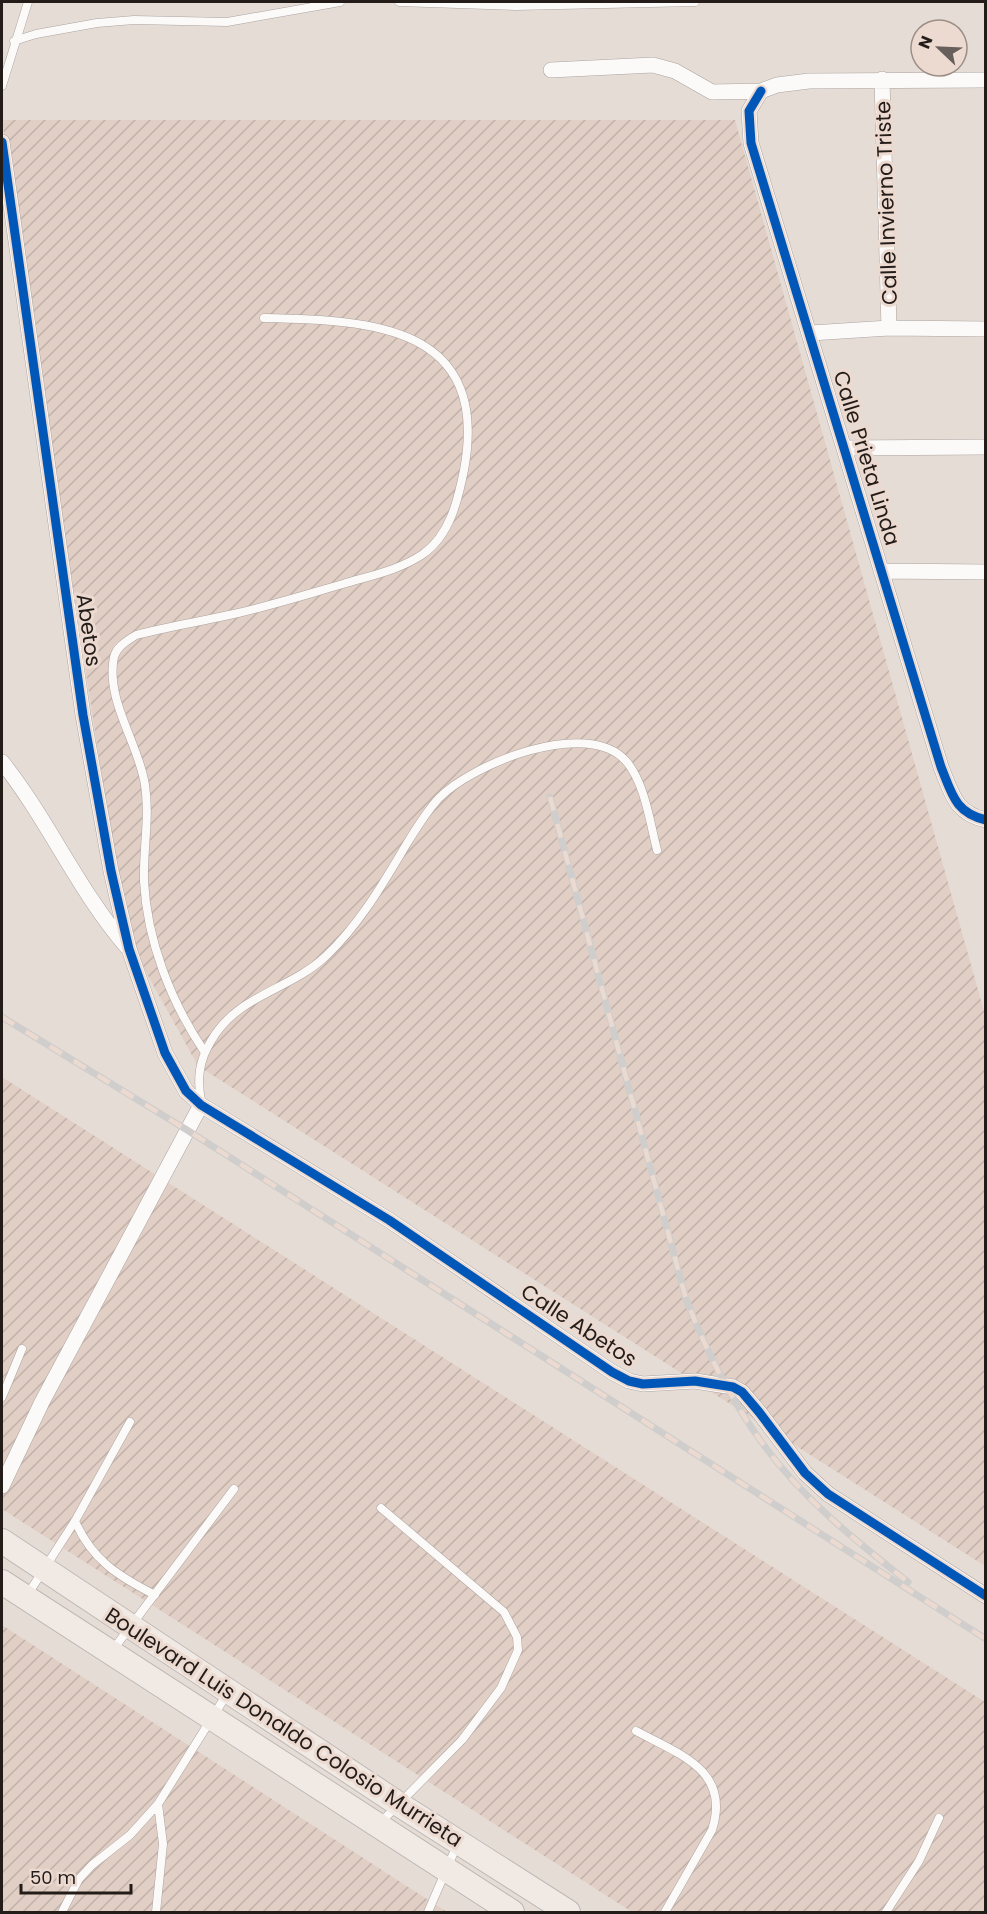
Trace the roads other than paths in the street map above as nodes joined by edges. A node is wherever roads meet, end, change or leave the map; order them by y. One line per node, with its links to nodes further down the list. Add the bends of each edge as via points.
1 (28, 2): 5 (lane)
2 (340, 2): 5 (lane, via 227,22 97,23)
3 (399, 2): 4 (lane, via 514,6)
4 (695, 2)
5 (14, 41): 9 (lane)
6 (551, 70): 10 (street, via 653,65 675,71 712,92)
7 (882, 79): 8 (street); 10 (street, via 809,81); 13 (street, Calle Invierno Triste)
8 (986, 80)
9 (2, 86)
10 (761, 91): 15 (street, Calle Prieta Linda, via 749,111 751,143)
11 (2, 142): 23 (street, Abetos, via 83,715)
12 (264, 318): 24 (lane, via 342,320 379,326 404,334 434,351 454,379 465,405 467,451 451,517 424,554 404,565 279,602 136,635 122,644 114,656 116,694 146,787 144,879 156,950 187,1026)
13 (889, 328): 14 (street); 15 (street)
14 (986, 329)
15 (811, 333): 16 (street, Calle Prieta Linda)
16 (844, 447): 17 (street); 18 (street, Calle Prieta Linda)
17 (986, 447)
18 (881, 571): 19 (street); 21 (street, Calle Prieta Linda, via 951,792 967,814)
19 (986, 572)
20 (2, 762): 23 (street, via 38,812 84,891)
21 (986, 820)
22 (657, 850): 24 (lane, via 634,774 625,760 600,746 541,747 477,770 438,799 366,909 325,957 235,1010)
23 (129, 949): 25 (street, Abetos, via 173,1072)
24 (204, 1051): 25 (lane, via 198,1072)
25 (201, 1105): 29 (street, via 42,1402); 37 (street, Calle Abetos, via 389,1220 612,1372 644,1384 695,1381 733,1386 759,1412 804,1473 828,1494)
26 (22, 1349): 27 (lane)
27 (2, 1398)
28 (130, 1422): 32 (lane)
29 (2, 1486)
30 (234, 1489): 36 (lane)
31 (381, 1508): 45 (lane, via 504,1612 517,1636 518,1650 501,1689 462,1740)
32 (75, 1521): 34 (lane); 36 (lane, via 98,1558)
33 (2, 1541): 34 (main road, Boulevard Luis Donaldo Colosio Murrieta)
34 (44, 1569): 38 (lane); 39 (main road, Boulevard Luis Donaldo Colosio Murrieta)
35 (2, 1582): 38 (main road, Boulevard Luis Donaldo Colosio Murrieta)
36 (155, 1594): 39 (lane)
37 (986, 1596)
38 (25, 1598): 40 (main road, Boulevard Luis Donaldo Colosio Murrieta)
39 (131, 1627): 40 (lane); 41 (main road, Boulevard Luis Donaldo Colosio Murrieta)
40 (110, 1654): 42 (main road, Boulevard Luis Donaldo Colosio Murrieta)
41 (230, 1690): 42 (lane); 45 (main road, Boulevard Luis Donaldo Colosio Murrieta)
42 (210, 1718): 44 (lane); 47 (main road, Boulevard Luis Donaldo Colosio Murrieta)
43 (636, 1731): 55 (lane, via 696,1766 717,1795 712,1830)
44 (158, 1804): 50 (lane, via 130,1835 79,1879); 51 (lane, via 163,1844)
45 (400, 1805): 47 (lane); 48 (main road, Boulevard Luis Donaldo Colosio Murrieta)
46 (939, 1818): 56 (lane, via 919,1861)
47 (376, 1826): 49 (main road, Boulevard Luis Donaldo Colosio Murrieta)
48 (459, 1843): 49 (lane); 54 (main road, Boulevard Luis Donaldo Colosio Murrieta)
49 (445, 1870): 52 (lane); 53 (main road, Boulevard Luis Donaldo Colosio Murrieta)
50 (62, 1912)
51 (156, 1912)
52 (428, 1912)
53 (512, 1912)
54 (568, 1912)
55 (665, 1912)
56 (886, 1912)

